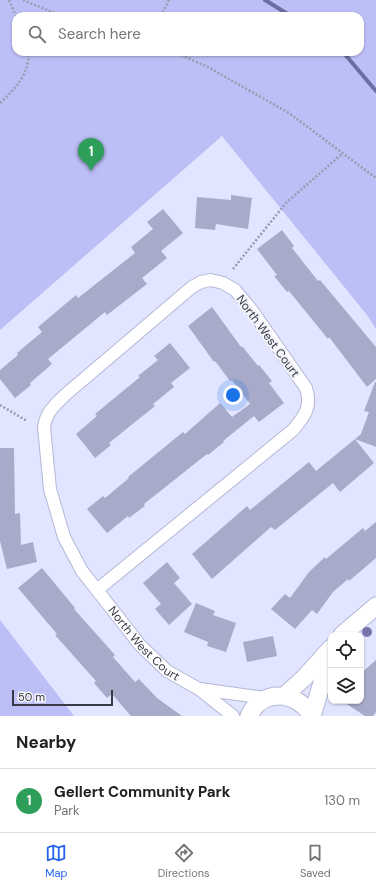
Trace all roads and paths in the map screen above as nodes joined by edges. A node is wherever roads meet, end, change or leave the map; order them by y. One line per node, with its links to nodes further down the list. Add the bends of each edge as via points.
1 (9, 0): 4 (path)
2 (23, 0): 5 (path)
3 (168, 1): 6 (path)
4 (14, 12)
5 (52, 12)
6 (164, 12)
7 (29, 56): 9 (path, via 28,66 18,84)
8 (183, 56): 10 (path, via 208,67 289,113)
9 (0, 103)
10 (343, 153): 11 (path); 12 (path, via 286,203)
11 (376, 178)
12 (233, 269)
13 (0, 405): 14 (path)
14 (27, 420)
15 (97, 590): 15 (street, North West Court, via 82,571 64,537 50,489 45,447 45,418 65,395 192,287 206,280 223,283 235,290 251,309 306,388 309,400 307,411 294,430); 20 (street, North West Court, via 140,645 167,671)
16 (376, 606): 17 (street)
17 (346, 632)
18 (328, 651): 21 (street, via 304,678)
19 (328, 663): 25 (street)
20 (199, 689): 22 (street, North West Court); 23 (street, North West Court)
21 (284, 695): 22 (street); 25 (street, via 301,702)
22 (265, 698): 24 (street)
23 (233, 716)
24 (249, 716)
25 (312, 716)

